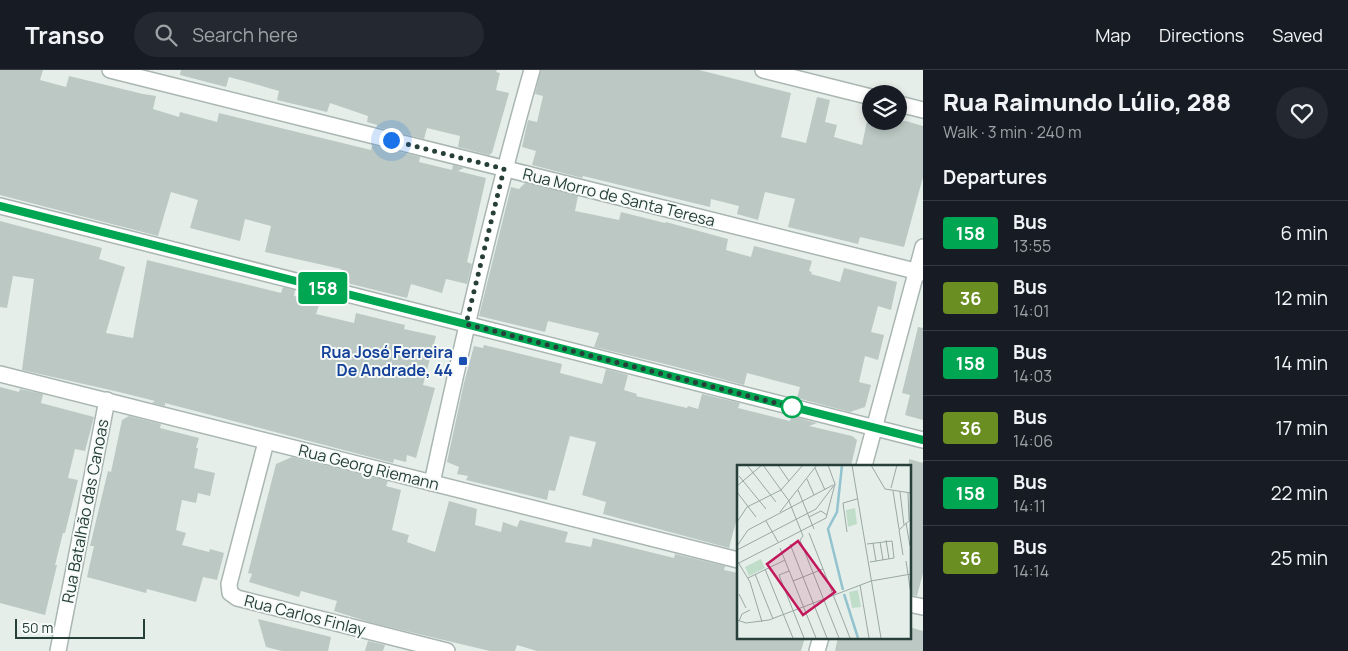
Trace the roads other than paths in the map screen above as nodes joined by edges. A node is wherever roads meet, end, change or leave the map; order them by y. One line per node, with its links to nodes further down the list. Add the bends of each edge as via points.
1 (110, 70): 7 (street, Rua Morro de Santa Teresa)
2 (532, 70): 7 (street)
3 (763, 70): 4 (street)
4 (862, 95)
5 (907, 106): 6 (street)
6 (923, 110)
7 (504, 169): 10 (street, Rua Morro de Santa Teresa); 11 (street)
8 (0, 206): 11 (street)
9 (923, 247): 10 (street)
10 (920, 272): 14 (street)
11 (466, 324): 14 (street); 18 (street)
12 (0, 374): 13 (street, Rua Georg Riemann)
13 (107, 400): 16 (street, Rua Georg Riemann); 21 (street, Rua Batalhão das Canoas)
14 (873, 427): 15 (street); 17 (street)
15 (923, 440)
16 (266, 442): 18 (street, Rua Georg Riemann); 22 (street, Rua Carlos Finlay, via 229,584 230,593 237,598)
17 (864, 465)
18 (432, 483): 19 (street, Rua Georg Riemann)
19 (737, 560)
20 (821, 638): 23 (street)
21 (58, 651)
22 (446, 651)
23 (817, 651)

